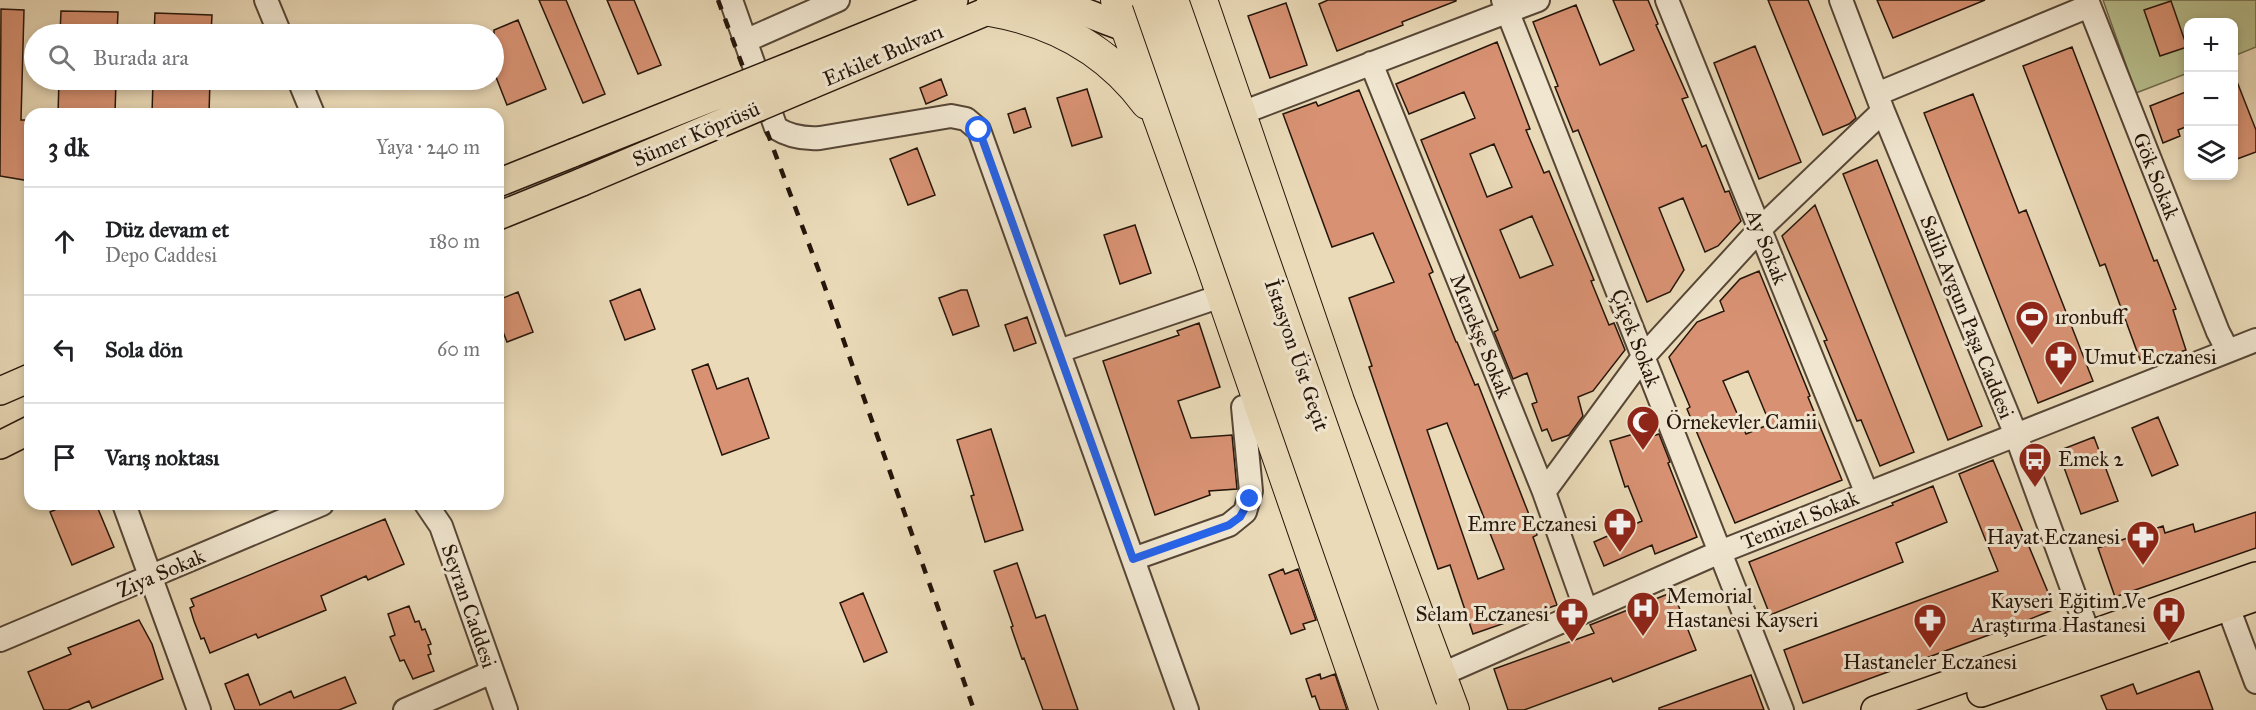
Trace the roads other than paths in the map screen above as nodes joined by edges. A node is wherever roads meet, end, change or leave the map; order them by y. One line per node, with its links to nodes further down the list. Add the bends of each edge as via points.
1 (266, 0): 16 (street)
2 (731, 0): 18 (street)
3 (838, 0): 18 (street)
4 (954, 0): 20 (main road, Erkilet Bulvarı)
5 (1116, 0): 17 (highway)
6 (1148, 0): 62 (highway, İstasyon Üst Geçit, bridge)
7 (1172, 0): 63 (highway, İstasyon Üst Geçit, bridge)
8 (1183, 0): 17 (main road, via 1157,23)
9 (1201, 0): 24 (highway)
10 (1538, 0): 14 (street)
11 (1667, 0): 28 (street, Ay Sokak)
12 (1841, 0): 22 (street, Salih Avgun Paşa Caddesi)
13 (2088, 3): 22 (street); 32 (street, Gök Sokak)
14 (1505, 6): 19 (street); 33 (street, Çiçek Sokak)
15 (990, 10): 17 (main road, Erkilet Bulvarı, via 1053,6 1092,14); 20 (main road, Erkilet Bulvarı); 25 (highway, via 1046,24 1097,52 1139,93)
16 (276, 24)
17 (1128, 30): 25 (highway)
18 (745, 41): 31 (street, via 776,129 792,136 810,139 951,116 973,124 986,146)
19 (1371, 63): 24 (street); 40 (street, Menekşe Sokak)
20 (804, 74): 26 (main road, Sümer Köprüsü, bridge); 27 (main road, Sümer Köprüsü, bridge, via 582,182)
21 (303, 90): 23 (street)
22 (1880, 103): 28 (street); 38 (street, Salih Avgun Paşa Caddesi)
23 (311, 108)
24 (1239, 114): 55 (highway, via 1338,401)
25 (1169, 142): 29 (highway)
26 (504, 181)
27 (504, 214)
28 (1760, 228): 33 (street); 41 (street, Ay Sokak)
29 (1224, 295): 31 (street); 61 (highway)
30 (2256, 340): 32 (street, Temizel Sokak)
31 (1059, 351): 46 (street)
32 (2228, 351): 38 (street, Temizel Sokak)
33 (1643, 357): 40 (street); 45 (street, Çiçek Sokak)
34 (24, 381): 35 (main road)
35 (0, 391)
36 (1243, 407): 46 (street, via 1251,491 1245,512 1229,525)
37 (24, 433): 39 (main road)
38 (2016, 435): 41 (street, Temizel Sokak); 52 (street, Salih Avgun Paşa Caddesi)
39 (0, 445)
40 (1544, 492): 51 (street, Menekşe Sokak)
41 (1867, 494): 45 (street, Temizel Sokak)
42 (126, 510): 48 (street)
43 (308, 510): 48 (street, Ziya Sokak)
44 (430, 510): 54 (street, Seyran Caddesi, via 441,526)
45 (1720, 552): 51 (street, Temizel Sokak); 65 (street, Çiçek Sokak)
46 (1133, 559): 60 (street)
47 (2256, 576): 52 (main road)
48 (152, 577): 53 (street, Ziya Sokak); 57 (street)
49 (2256, 597): 50 (main road)
50 (2228, 607): 56 (street); 67 (main road)
51 (1586, 610): 55 (street, Temizel Sokak)
52 (2089, 635): 66 (main road)
53 (0, 640)
54 (492, 672): 58 (street); 59 (street, Seyran Caddesi)
55 (1440, 675): 64 (highway)
56 (2256, 682)
57 (199, 710)
58 (405, 710)
59 (506, 710)
60 (1187, 710)
61 (1366, 710)
62 (1396, 710)
63 (1420, 710)
64 (1453, 710)
65 (1782, 710)
66 (1875, 710)
67 (1932, 710)

